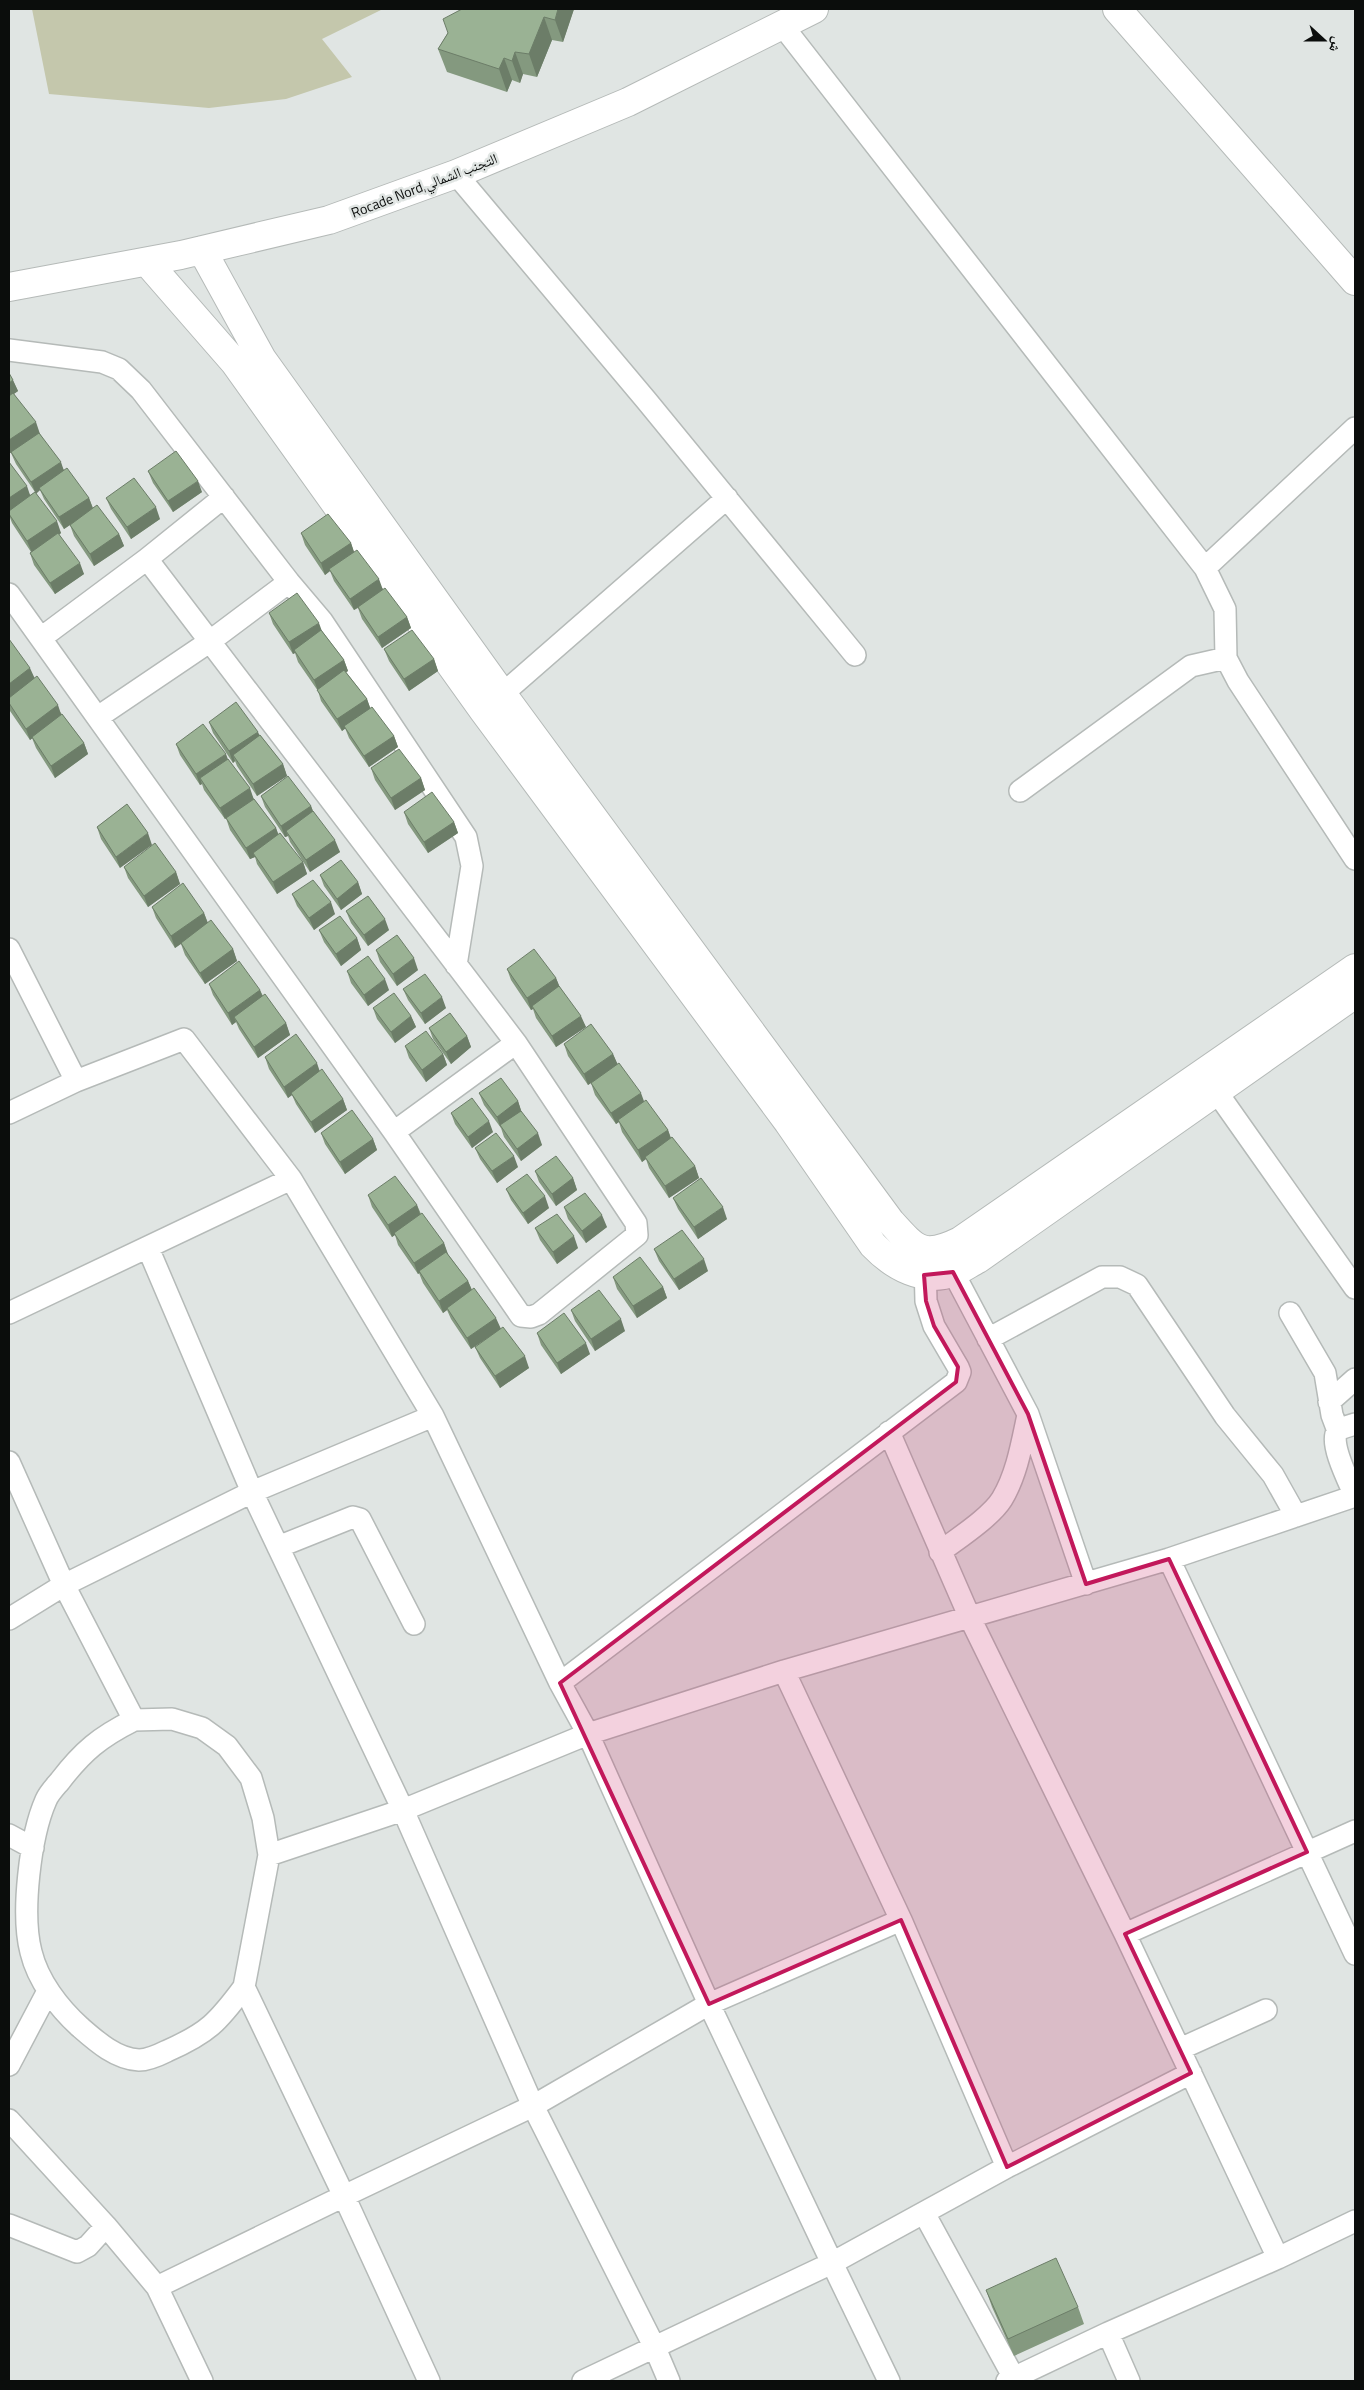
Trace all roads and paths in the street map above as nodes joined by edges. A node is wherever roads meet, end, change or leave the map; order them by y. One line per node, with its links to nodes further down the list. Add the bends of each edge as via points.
1 (814, 9): 3 (street, Rocade Nord,التجنب الشمالي)
2 (1118, 9): 7 (street)
3 (782, 24): 4 (street, Rocade Nord,التجنب الشمالي, via 628,102); 14 (street)
4 (456, 174): 5 (street, Rocade Nord,التجنب الشمالي, via 329,220); 12 (street)
5 (202, 250): 6 (street, Rocade Nord,التجنب الشمالي); 21 (street, via 262,359)
6 (147, 262): 8 (street, Rocade Nord,التجنب الشمالي); 21 (street, via 235,363)
7 (1355, 281)
8 (9, 287)
9 (9, 350): 11 (street, via 102,362 119,369 141,390)
10 (1355, 428): 14 (street)
11 (224, 498): 13 (street); 15 (street)
12 (727, 498): 19 (street); 21 (street)
13 (147, 559): 17 (street); 18 (street)
14 (1205, 568): 20 (street, via 1226,609)
15 (289, 582): 18 (street); 26 (street, via 322,621 466,837 472,866)
16 (9, 594): 17 (street)
17 (41, 638): 22 (street)
18 (209, 642): 22 (street); 26 (street)
19 (855, 655)
20 (1226, 658): 23 (street, via 1191,666); 24 (street)
21 (493, 703): 36 (street, via 711,999)
22 (98, 717): 33 (street)
23 (1020, 791)
24 (1355, 859)
25 (9, 949): 31 (street)
26 (456, 964): 29 (street)
27 (1355, 968): 30 (street)
28 (1355, 994): 30 (street)
29 (516, 1042): 33 (street); 33 (street, via 638,1229 637,1235 539,1314 521,1316)
30 (1219, 1080): 36 (street); 37 (street, via 978,1259); 38 (street)
31 (76, 1081): 32 (street); 34 (street, via 184,1039)
32 (9, 1113)
33 (394, 1132)
34 (292, 1179): 35 (street); 45 (street)
35 (148, 1248): 39 (street); 49 (street)
36 (925, 1263): 37 (street, via 936,1276); 47 (street, via 926,1301 934,1326 952,1353 959,1377)
37 (953, 1272): 41 (street)
38 (1355, 1288)
39 (9, 1313)
40 (1290, 1313): 43 (street, via 1325,1373)
41 (988, 1339): 44 (street); 51 (street, via 1102,1277 1120,1277 1137,1285 1225,1416 1273,1475)
42 (1355, 1379): 43 (street)
43 (1330, 1402): 46 (street)
44 (1028, 1414): 53 (street, via 1018,1461 1001,1500); 55 (street)
45 (433, 1416): 49 (street); 61 (street)
46 (1347, 1428): 50 (street, via 1335,1436 1336,1448)
47 (889, 1432): 53 (street); 61 (street)
48 (9, 1462): 56 (street)
49 (252, 1492): 52 (street); 56 (street)
50 (1355, 1496): 51 (street)
51 (1296, 1516): 54 (street)
52 (278, 1547): 59 (street, via 354,1517 360,1519); 64 (street)
53 (940, 1552): 57 (street)
54 (1169, 1559): 55 (street); 68 (street)
55 (1086, 1584): 57 (street)
56 (64, 1585): 58 (street); 62 (street)
57 (970, 1618): 60 (street); 71 (street)
58 (9, 1619)
59 (414, 1624)
60 (784, 1672): 63 (street); 70 (street)
61 (560, 1683): 63 (street)
62 (134, 1720): 67 (street, via 105,1735 74,1762 46,1799); 69 (street, via 172,1719 202,1728 228,1746 251,1778 263,1818)
63 (588, 1734): 64 (street); 75 (street)
64 (403, 1810): 69 (street); 80 (street)
65 (1355, 1831): 68 (street)
66 (9, 1835): 67 (street)
67 (33, 1848): 74 (street, via 26,1899 31,1953)
68 (1307, 1852): 71 (street); 72 (street)
69 (269, 1855): 73 (street)
70 (901, 1920): 75 (street); 82 (street)
71 (1125, 1934): 77 (street)
72 (1355, 1954)
73 (244, 1987): 74 (street, via 218,2021 195,2039 139,2060 113,2052 94,2040); 83 (street)
74 (48, 1991): 78 (street)
75 (709, 2004): 80 (street); 89 (street)
76 (1266, 2010): 77 (street)
77 (1180, 2049): 79 (street)
78 (9, 2065)
79 (1191, 2073): 82 (street); 88 (street)
80 (533, 2106): 83 (street); 92 (street)
81 (9, 2120): 87 (street)
82 (1007, 2167): 84 (street)
83 (344, 2196): 90 (street); 95 (street)
84 (924, 2213): 89 (street); 93 (street)
85 (1355, 2221): 88 (street)
86 (9, 2225): 87 (street, via 77,2252 88,2246)
87 (106, 2226): 90 (street)
88 (1278, 2258): 91 (street)
89 (832, 2263): 92 (street); 98 (street)
90 (157, 2287): 94 (street)
91 (1108, 2333): 93 (street); 99 (street)
92 (655, 2348): 96 (street); 97 (street)
93 (1010, 2380)
94 (202, 2381)
95 (429, 2381)
96 (583, 2381)
97 (669, 2381)
98 (889, 2381)
99 (1129, 2381)

